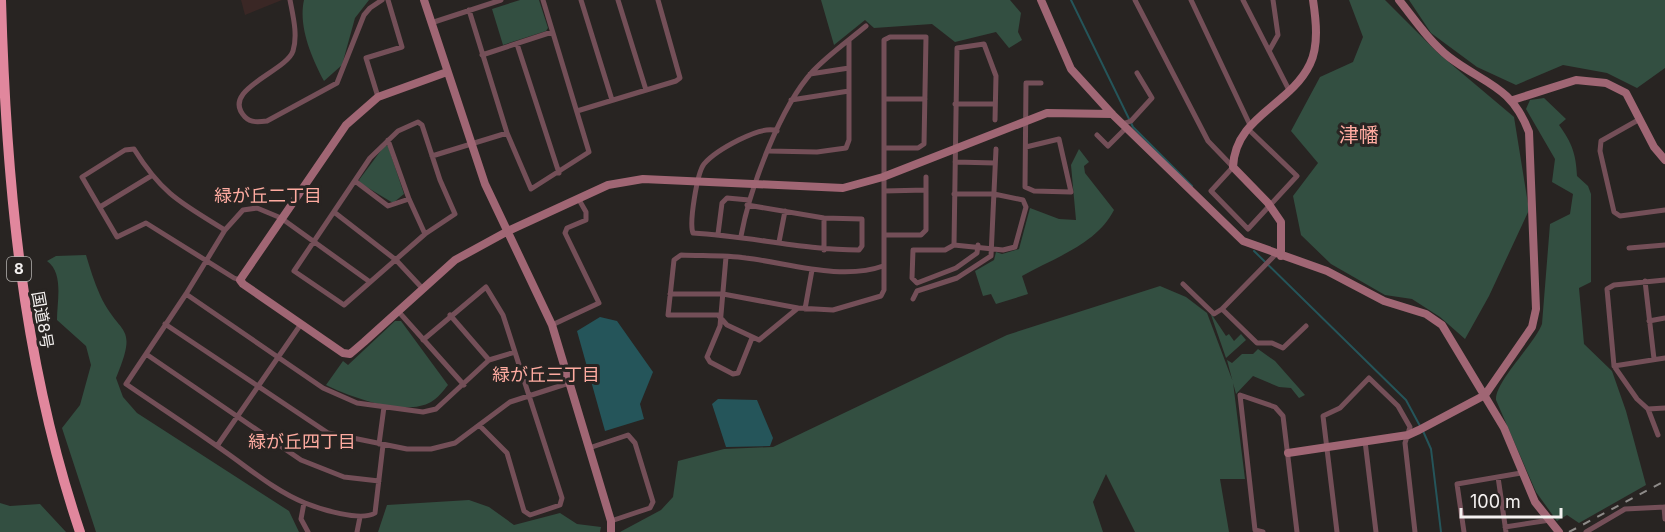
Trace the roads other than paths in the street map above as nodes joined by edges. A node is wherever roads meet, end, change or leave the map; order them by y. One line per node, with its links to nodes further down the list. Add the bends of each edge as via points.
1 (1, 0): 164 (highway, 国道8号 / 8, via 7,140 22,286 54,448)
2 (290, 0): 3 (street, via 295,34 288,61 252,84 240,100 246,118 256,123 267,121 337,83 364,15)
3 (382, 0)
4 (388, 0): 34 (street, via 402,47 366,58)
5 (424, 0): 19 (street)
6 (501, 0): 18 (street)
7 (543, 0): 21 (street)
8 (581, 0): 37 (street)
9 (618, 0): 31 (street)
10 (658, 0): 31 (street, via 680,78)
11 (1041, 0): 43 (street, via 1071,69)
12 (1135, 0): 63 (street, via 1208,141)
13 (1191, 0): 48 (street)
14 (1243, 0): 24 (street)
15 (1273, 0): 24 (street, via 1278,35)
16 (1313, 0): 33 (street, via 1316,39 1311,62)
17 (1400, 0): 39 (street, via 1432,42)
18 (470, 10): 19 (street); 25 (street)
19 (431, 23): 27 (street)
20 (866, 26): 22 (street)
21 (552, 32): 23 (street); 42 (street)
22 (849, 40): 26 (street); 29 (street)
23 (517, 44): 25 (street); 64 (street)
24 (1269, 51): 33 (street)
25 (482, 55): 50 (street)
26 (849, 68): 29 (street); 32 (street)
27 (447, 72): 34 (street); 53 (street)
28 (1137, 73): 47 (street, via 1152,98)
29 (810, 74): 38 (street)
30 (1041, 83): 46 (street, via 1026,83)
31 (646, 90): 37 (street)
32 (849, 91): 38 (street); 58 (street, via 846,148)
33 (1290, 92): 48 (street)
34 (378, 97): 83 (street, via 346,125)
35 (884, 99): 36 (street); 36 (street, via 884,40 890,37 926,38); 55 (street)
36 (925, 99): 55 (street, via 924,144 918,148)
37 (612, 100): 42 (street)
38 (791, 100): 49 (street)
39 (1513, 100): 44 (street, via 1576,80 1593,81 1626,93); 139 (street, via 1529,132 1536,309 1532,327)
40 (956, 104): 41 (street); 41 (street, via 957,48 984,44 996,76); 56 (street)
41 (996, 104): 45 (street)
42 (577, 111): 64 (street, via 588,152)
43 (1112, 114): 46 (street, via 1058,112); 47 (street)
44 (1640, 119): 60 (street); 80 (street, via 1601,141 1614,212 1620,216)
45 (995, 120)
46 (1026, 121): 54 (street); 56 (street)
47 (1127, 124): 51 (street, via 1108,146); 99 (street, via 1242,242)
48 (1249, 127): 63 (street, via 1233,151); 78 (street, via 1297,176)
49 (777, 131): 58 (street); 69 (street, via 762,129 747,135 703,165)
50 (507, 133): 53 (street); 64 (street, via 531,189)
51 (1098, 135)
52 (388, 140): 59 (street, via 418,122); 68 (street); 76 (street)
53 (470, 145): 59 (street); 86 (street)
54 (1026, 147): 54 (street, via 1025,187 1034,191 1071,192 1059,139)
55 (884, 148): 66 (street)
56 (954, 149): 61 (street); 66 (street)
57 (996, 149): 62 (street)
58 (769, 151): 70 (street)
59 (432, 156): 87 (street, via 455,214)
60 (1665, 159)
61 (955, 162): 62 (street); 73 (street)
62 (995, 164): 74 (street)
63 (1233, 167): 78 (street); 78 (street, via 1211,191 1248,229)
64 (559, 173)
65 (151, 176): 79 (street); 79 (street, via 134,149 125,150 82,177); 85 (street, via 170,196)
66 (883, 177): 70 (street, via 843,188); 72 (street)
67 (926, 177): 71 (street)
68 (355, 181): 76 (street, via 388,206); 82 (street)
69 (698, 182): 70 (street); 75 (street, via 623,181); 88 (street, via 691,229)
70 (755, 185): 77 (street)
71 (926, 190): 72 (street); 89 (street, via 926,230 921,235)
72 (884, 191): 89 (street)
73 (954, 194): 74 (street); 93 (street)
74 (994, 194): 96 (street); 96 (street, via 1023,200 1026,207 1014,247)
75 (578, 198): 86 (street); 125 (street, via 586,220 567,228 565,233 599,303)
76 (409, 199): 87 (street)
77 (748, 202): 81 (street); 88 (street, via 727,198 722,203); 90 (street)
78 (1269, 204): 99 (street, via 1281,222)
79 (100, 207): 101 (street, via 117,237 146,223)
80 (1665, 210)
81 (785, 211): 84 (street); 92 (street)
82 (334, 212): 91 (street); 102 (street)
83 (281, 218): 85 (street, via 257,208 243,210); 91 (street); 105 (street)
84 (824, 218): 98 (street); 98 (street, via 862,219 859,250)
85 (225, 230): 101 (street)
86 (508, 231): 110 (street, via 454,260); 125 (street)
87 (425, 234): 102 (street)
88 (718, 234): 90 (street)
89 (885, 235): 103 (street)
90 (741, 236): 92 (street)
91 (314, 242): 108 (street); 108 (street, via 294,271 344,305)
92 (779, 242): 98 (street)
93 (954, 245): 94 (street); 94 (street, via 945,250 913,250 912,278 917,283 956,268 977,253)
94 (978, 245): 96 (street)
95 (1665, 245): 97 (street)
96 (993, 248): 114 (street, via 991,256 965,273 918,291)
97 (1629, 248)
98 (824, 250)
99 (1278, 255): 117 (street); 139 (street, via 1327,271 1384,301 1426,314 1442,325)
100 (726, 257): 104 (street); 112 (street, via 681,255 674,260); 113 (street)
101 (206, 260): 105 (street); 111 (street)
102 (396, 260): 108 (street); 110 (street)
103 (883, 266): 104 (street, via 873,270); 116 (street, via 881,296 833,310)
104 (812, 270): 116 (street)
105 (240, 279): 124 (street)
106 (1665, 280): 107 (street)
107 (1645, 281): 122 (street); 135 (street, via 1607,289)
108 (370, 282)
109 (1183, 284): 117 (street, via 1214,314)
110 (423, 289): 118 (street)
111 (186, 294): 123 (street); 131 (street)
112 (670, 294): 113 (street); 121 (street, via 668,315 718,315)
113 (723, 294): 115 (street); 121 (street)
114 (913, 299)
115 (798, 308): 116 (street); 127 (street, via 759,340)
116 (806, 309)
117 (1221, 309): 126 (street, via 1253,341 1283,348)
118 (398, 312): 124 (street, via 350,354); 128 (street)
119 (450, 315): 128 (street); 129 (street, via 486,286 503,315); 134 (street)
120 (1665, 318): 122 (street)
121 (720, 319): 127 (street); 127 (street, via 707,357 710,362 738,373)
122 (1649, 321): 133 (street)
123 (165, 324): 130 (street); 138 (street)
124 (301, 324): 131 (street)
125 (552, 325): 136 (street)
126 (1306, 326)
127 (752, 338)
128 (423, 340): 137 (street)
129 (515, 352): 134 (street); 140 (street)
130 (146, 354): 144 (street); 150 (street, via 126,384)
131 (279, 358): 138 (street); 141 (street, via 343,399)
132 (1665, 358): 133 (street)
133 (1654, 359): 135 (street)
134 (489, 360): 137 (street)
135 (1614, 366): 143 (street)
136 (569, 383): 140 (street); 152 (street)
137 (464, 385): 141 (street, via 443,405 430,411)
138 (259, 387): 144 (street); 149 (street, via 328,434)
139 (1485, 395): 146 (street); 154 (street, via 1504,428)
140 (529, 396): 145 (street, via 510,402); 145 (street, via 562,498 560,505 531,515 524,511 507,453)
141 (384, 407): 149 (street)
142 (1665, 408): 143 (street)
143 (1648, 409): 147 (street)
144 (238, 417): 150 (street); 156 (street, via 323,471)
145 (479, 425): 149 (street, via 455,443 431,449)
146 (1408, 435): 148 (street); 151 (street, via 1410,427 1398,406 1369,378 1340,408 1323,416); 172 (street, via 1404,443)
147 (1658, 435)
148 (1365, 441): 151 (street); 171 (street)
149 (381, 444): 156 (street)
150 (218, 446): 157 (street)
151 (1326, 447): 153 (street); 170 (street)
152 (589, 448): 162 (street); 162 (street, via 628,435 635,443 653,502 650,508)
153 (1288, 453): 168 (street, via 1283,416 1275,407 1240,395 1255,530); 169 (street)
154 (1521, 472): 155 (street); 161 (street, via 1535,502)
155 (1498, 477): 163 (street); 173 (street, via 1458,484)
156 (379, 481): 159 (street, via 375,513)
157 (304, 503): 159 (street); 165 (street, via 301,519)
158 (1664, 507): 160 (street); 175 (street, via 1625,509)
159 (360, 517): 166 (street)
160 (1665, 519)
161 (1550, 520): 163 (street); 174 (street)
162 (611, 521): 167 (street)
163 (1505, 530)
164 (80, 532)
165 (308, 532)
166 (357, 532)
167 (611, 532)
168 (1263, 532)
169 (1297, 532)
170 (1337, 532)
171 (1376, 532)
172 (1415, 532)
173 (1464, 532)
174 (1559, 532)
175 (1586, 532)

